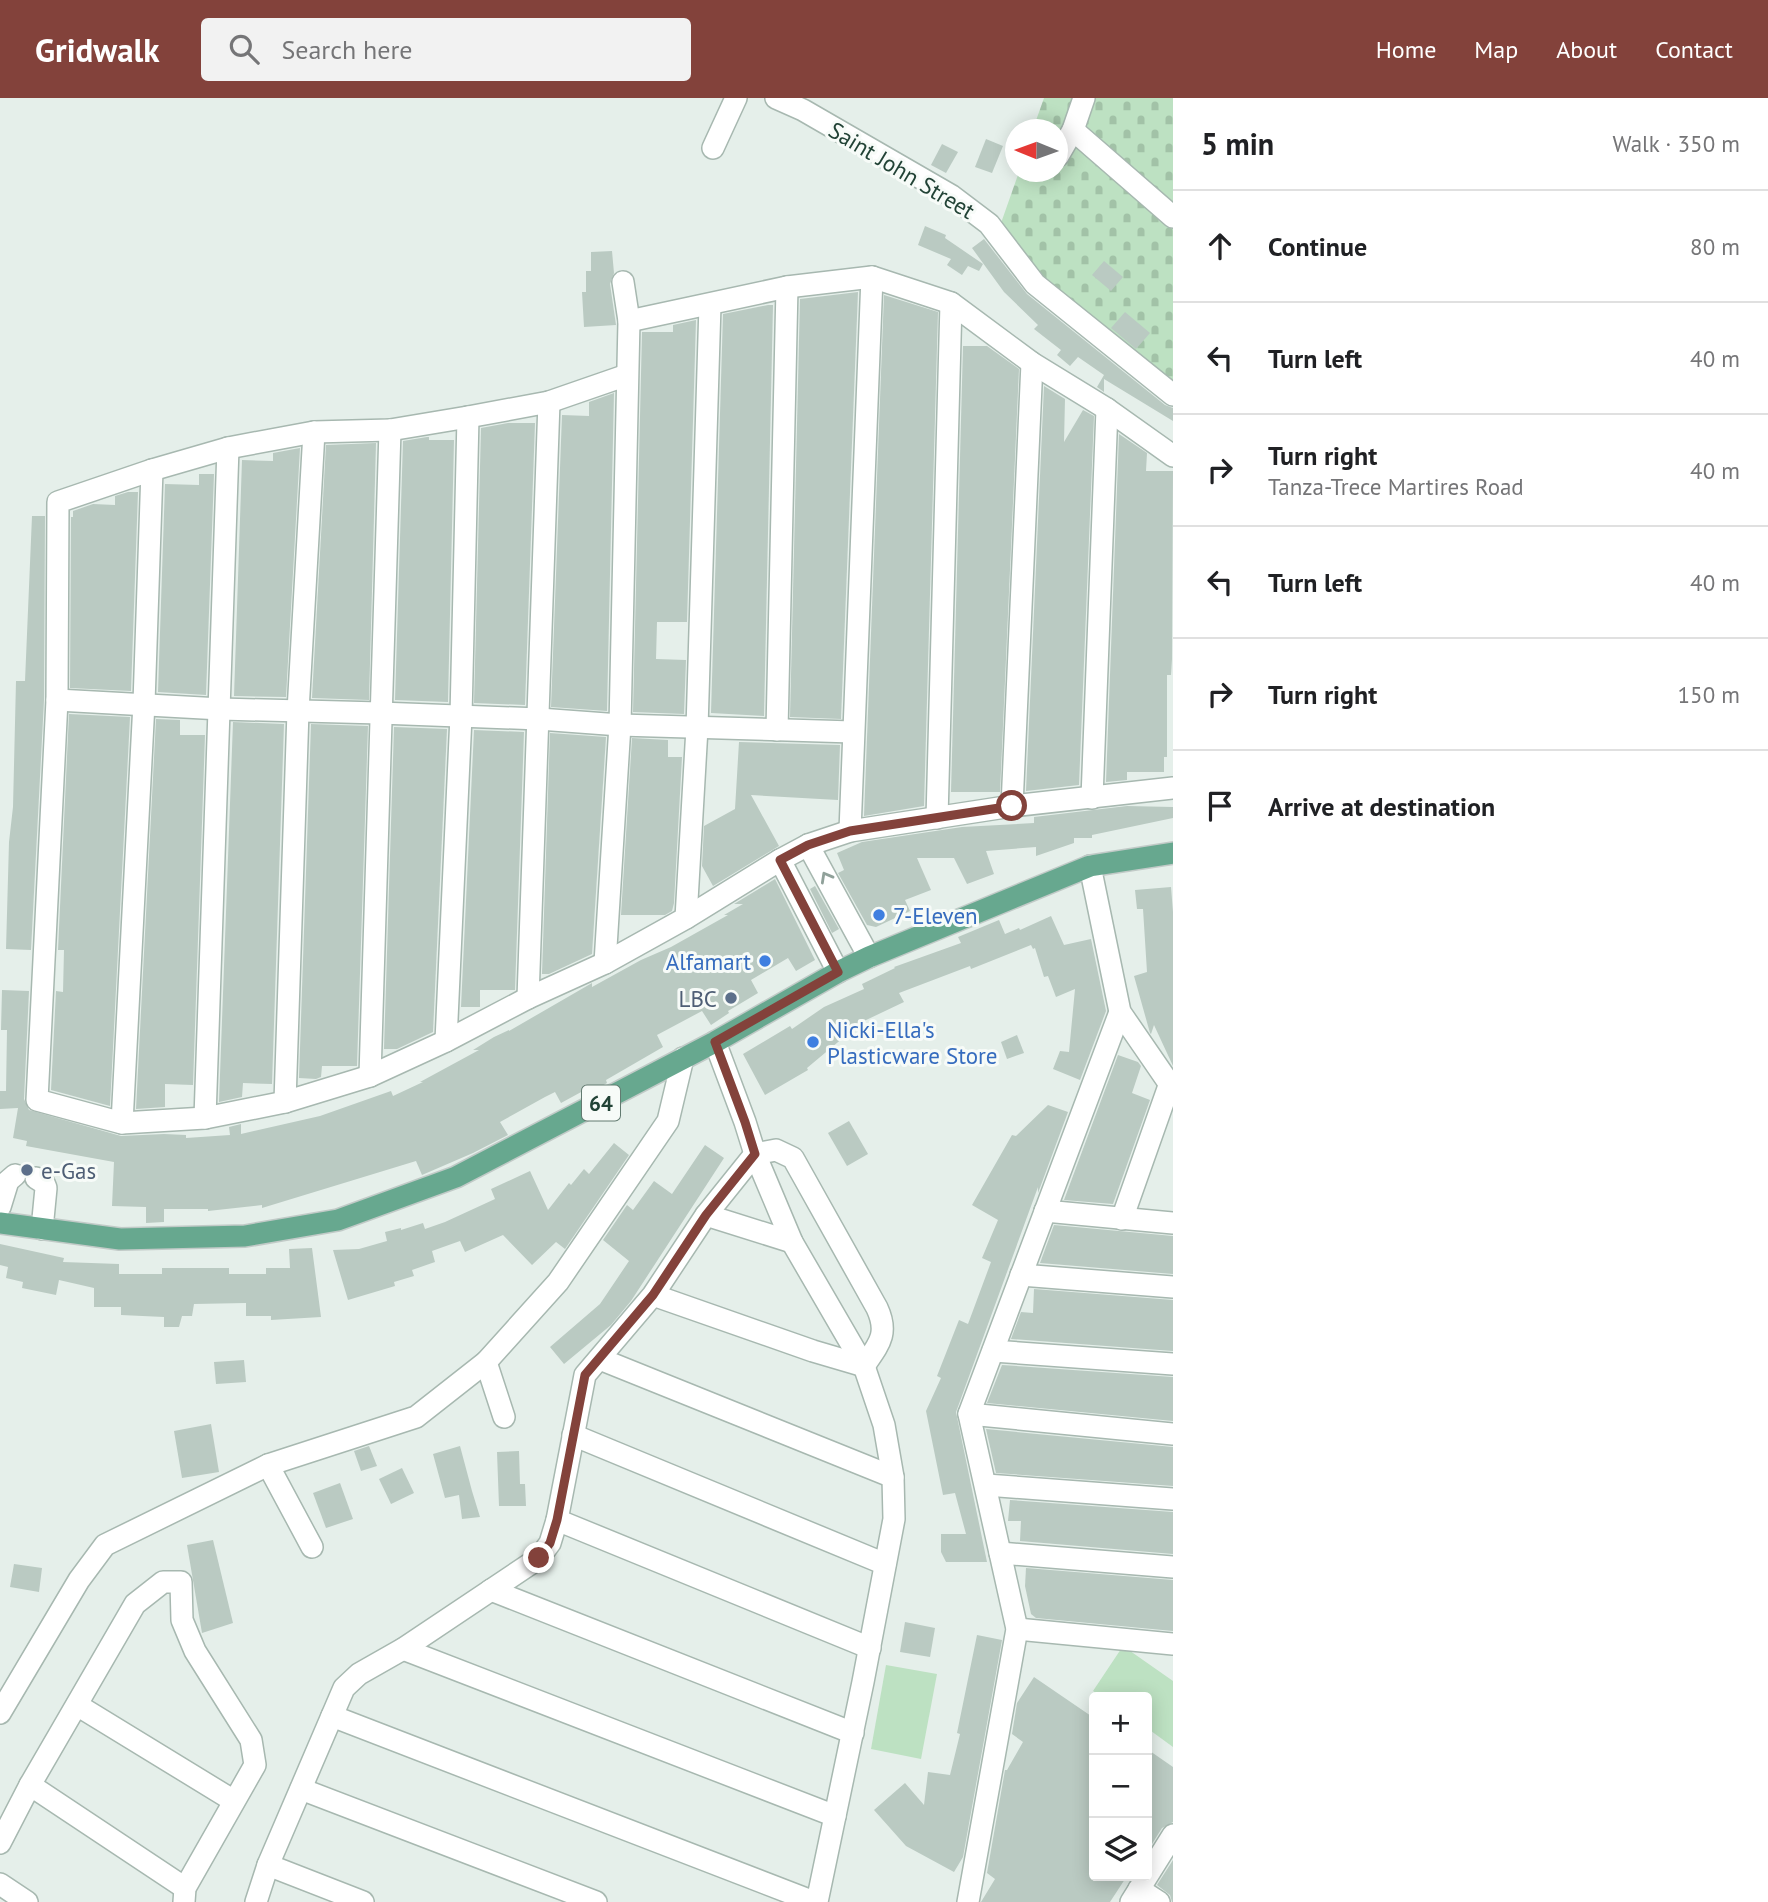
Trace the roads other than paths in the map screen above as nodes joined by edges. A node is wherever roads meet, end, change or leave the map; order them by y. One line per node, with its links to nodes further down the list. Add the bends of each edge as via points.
1 (736, 98): 6 (street)
2 (776, 98): 16 (street, Saint John Street, via 952,196 989,224 1035,284)
3 (1084, 98): 4 (street)
4 (1073, 130): 5 (street); 7 (street)
5 (1068, 139)
6 (713, 148)
7 (1173, 218)
8 (872, 277): 10 (street); 11 (street); 35 (street)
9 (623, 282): 13 (street)
10 (787, 287): 12 (street); 34 (street)
11 (951, 303): 14 (street); 39 (street)
12 (710, 305): 13 (street); 33 (street)
13 (629, 321): 15 (street)
14 (1032, 363): 18 (street); 38 (street)
15 (628, 375): 17 (street); 32 (street)
16 (1173, 395)
17 (549, 402): 19 (street); 31 (street)
18 (1107, 409): 23 (street); 37 (street)
19 (468, 417): 20 (street); 30 (street)
20 (390, 430): 21 (street); 29 (street)
21 (314, 432): 22 (street); 28 (street)
22 (228, 448): 24 (street); 27 (street)
23 (1173, 456)
24 (152, 470): 25 (street, via 58,502); 26 (street)
25 (57, 700): 26 (street); 58 (street, via 37,1100)
26 (145, 703): 27 (street); 58 (street)
27 (221, 709): 28 (street); 57 (street)
28 (298, 711): 29 (street); 56 (street)
29 (380, 713): 30 (street); 54 (street)
30 (461, 716): 31 (street); 51 (street)
31 (539, 719): 32 (street); 49 (street)
32 (620, 725): 33 (street); 47 (street)
33 (697, 728): 34 (street); 45 (street)
34 (778, 730): 35 (street)
35 (853, 732): 40 (street)
36 (1173, 788): 37 (street)
37 (1092, 798): 38 (street)
38 (1012, 806): 39 (street)
39 (937, 818): 40 (street)
40 (850, 831): 41 (street)
41 (808, 845): 43 (street); 46 (street, one-way to 41)
42 (1173, 853): 44 (main road, 64)
43 (780, 860): 45 (street); 48 (street)
44 (1090, 866): 46 (main road, 64); 50 (street)
45 (686, 918): 47 (street)
46 (869, 957): 48 (main road, 64)
47 (605, 962): 49 (street)
48 (838, 972): 52 (main road, 64)
49 (528, 998): 51 (street)
50 (1119, 1012): 55 (street); 61 (street)
51 (446, 1041): 54 (street)
52 (715, 1042): 53 (main road, 64); 59 (street)
53 (683, 1059): 66 (main road, 64, via 456,1177 338,1220 245,1236 120,1239); 73 (street, via 668,1121 558,1282)
54 (370, 1076): 56 (street)
55 (1172, 1085): 63 (street)
56 (285, 1102): 57 (street)
57 (205, 1118): 58 (street)
58 (122, 1124)
59 (755, 1154): 62 (street); 67 (street); 75 (street, via 776,1150 793,1158 877,1308 884,1333)
60 (0, 1207): 66 (street, via 8,1181 25,1177 44,1183)
61 (1045, 1211): 63 (street); 68 (street)
62 (706, 1215): 67 (street); 70 (street)
63 (1122, 1219): 65 (street)
64 (0, 1223): 66 (main road, 64)
65 (1173, 1223)
66 (42, 1229)
67 (792, 1242): 75 (street)
68 (1021, 1275): 69 (street); 71 (street)
69 (1173, 1287)
70 (653, 1295): 72 (street); 75 (street)
71 (993, 1351): 74 (street); 76 (street)
72 (600, 1359): 79 (street, via 581,1385); 81 (street)
73 (486, 1362): 77 (street); 80 (street, via 416,1417)
74 (1173, 1364)
75 (864, 1366): 81 (street, via 884,1424)
76 (969, 1414): 78 (street); 82 (street)
77 (504, 1417)
78 (1173, 1434)
79 (573, 1436): 84 (street); 87 (street)
80 (268, 1465): 85 (street); 95 (street, via 105,1545)
81 (893, 1477): 87 (street, via 894,1519)
82 (986, 1485): 83 (street); 86 (street)
83 (1173, 1499)
84 (557, 1520): 89 (street, via 550,1543 539,1558); 92 (street)
85 (312, 1547)
86 (1000, 1553): 88 (street); 90 (street)
87 (885, 1564): 92 (street)
88 (1173, 1567)
89 (491, 1590): 93 (street); 97 (street)
90 (1017, 1629): 91 (street); 113 (street)
91 (1173, 1644)
92 (870, 1647): 97 (street)
93 (403, 1649): 96 (street, via 344,1688); 101 (street)
94 (77, 1705): 98 (street); 100 (street); 100 (street, via 135,1604 163,1582 181,1582 182,1620 195,1651 251,1740 255,1765)
95 (0, 1713)
96 (332, 1716): 99 (street); 112 (street)
97 (853, 1732): 101 (street)
98 (30, 1785): 103 (street); 106 (street)
99 (301, 1789): 104 (street); 111 (street)
100 (234, 1801): 106 (street)
101 (835, 1815): 112 (street)
102 (1173, 1835): 107 (street)
103 (0, 1843)
104 (268, 1865): 109 (street); 110 (street)
105 (0, 1884): 108 (street)
106 (184, 1895)
107 (1135, 1896): 114 (street)
108 (27, 1902)
109 (256, 1902)
110 (363, 1902)
111 (596, 1902)
112 (815, 1902)
113 (968, 1902)
114 (1159, 1902)

